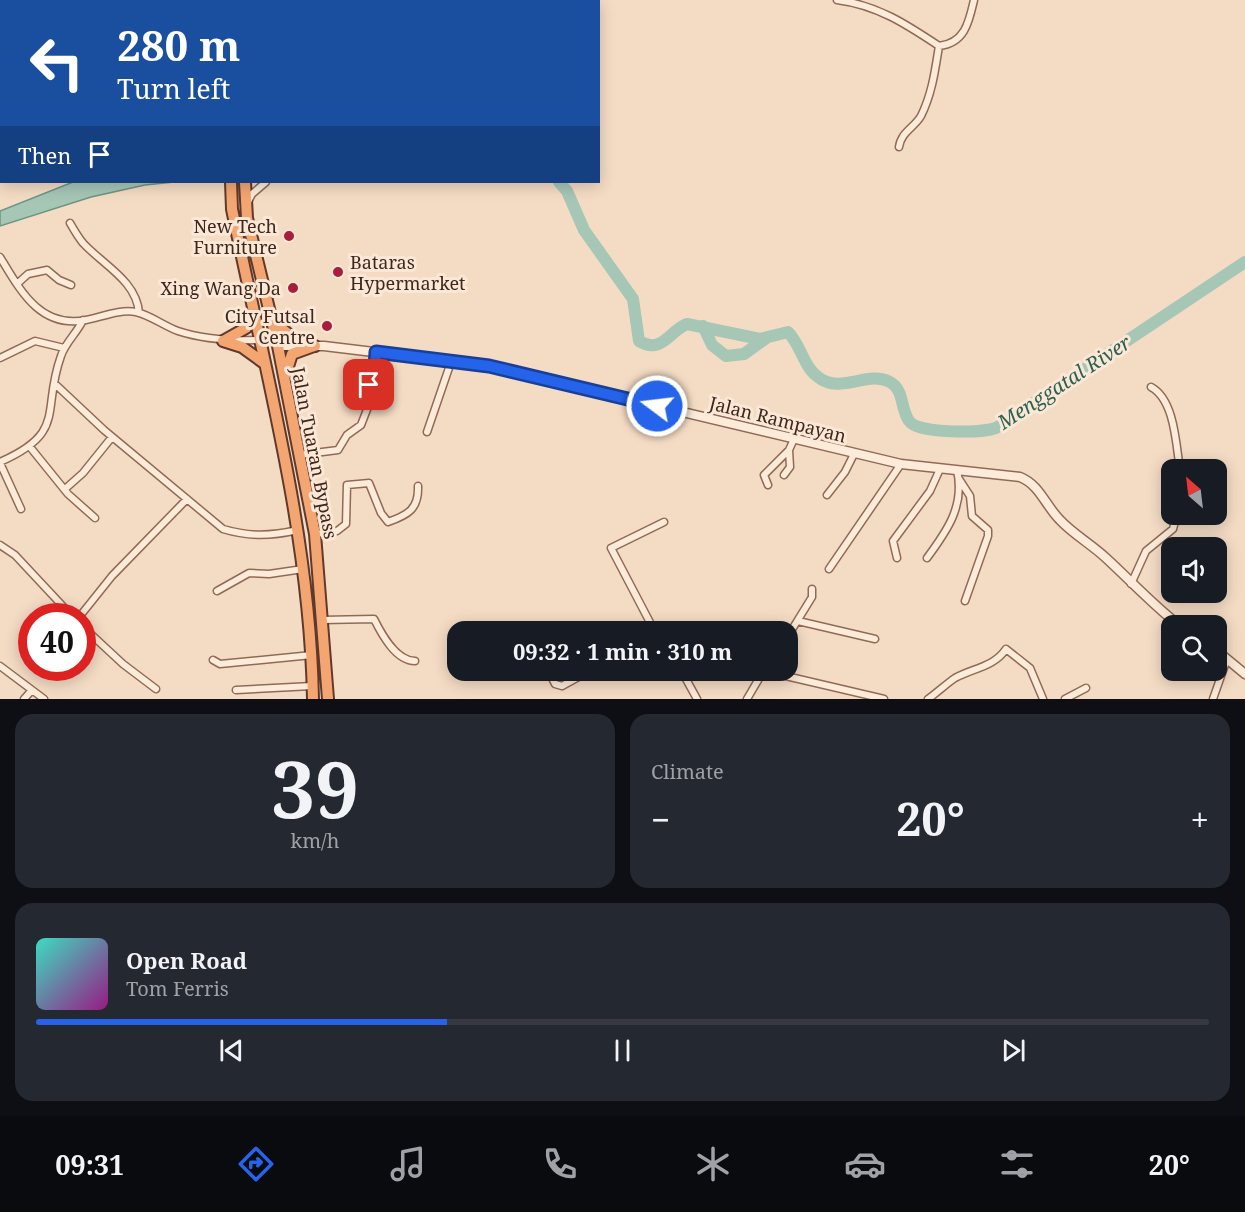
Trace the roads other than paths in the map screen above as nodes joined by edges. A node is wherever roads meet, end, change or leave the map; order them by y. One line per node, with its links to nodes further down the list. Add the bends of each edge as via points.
1 (837, 0): 3 (street, via 892,15)
2 (974, 0): 3 (street, via 963,35 956,42)
3 (939, 46): 4 (street, via 931,95)
4 (899, 147)
5 (265, 183): 8 (street, via 252,194)
6 (245, 184): 8 (highway, Jalan Tuaran Bypass)
7 (231, 185): 13 (highway, Jalan Tuaran Bypass, via 232,209)
8 (245, 208): 15 (highway, Jalan Tuaran Bypass)
9 (70, 223): 14 (street, via 82,242 112,267 137,302)
10 (0, 257): 11 (street)
11 (17, 284): 12 (street, via 28,274 47,270); 16 (street, via 28,302 45,314)
12 (71, 285)
13 (254, 310): 17 (highway, Jalan Tuaran Bypass); 18 (highway, via 246,328)
14 (139, 313): 16 (street, via 118,312); 18 (street, via 179,331)
15 (270, 318): 19 (highway, Jalan Tuaran Bypass); 20 (highway, via 292,337)
16 (83, 320): 21 (street)
17 (260, 340): 18 (street); 25 (highway, Jalan Tuaran Bypass)
18 (224, 341): 25 (highway, via 242,347)
19 (278, 346): 20 (street, Jalan Rampayan); 26 (highway, Jalan Tuaran Bypass); 51 (highway, via 271,364 301,513)
20 (315, 346): 22 (street, Jalan Rampayan); 26 (highway, via 292,354)
21 (64, 348): 23 (street, via 34,341); 27 (street)
22 (376, 352): 24 (street, Jalan Rampayan); 35 (street, via 375,369 362,400 368,407 361,424 347,435 338,450)
23 (0, 358)
24 (451, 362): 29 (street); 31 (street, Jalan Rampayan, via 532,375)
25 (264, 363): 51 (highway, Jalan Tuaran Bypass)
26 (284, 382): 35 (highway, Jalan Tuaran Bypass)
27 (56, 384): 30 (street); 32 (street, via 50,416 42,434)
28 (1151, 387): 36 (street, via 1160,392 1166,406)
29 (427, 432)
30 (112, 437): 44 (street); 46 (street)
31 (794, 440): 33 (street); 34 (street, Jalan Rampayan)
32 (30, 447): 37 (street); 44 (street)
33 (789, 450): 40 (street, via 791,463); 42 (street, via 764,475)
34 (854, 454): 38 (street, Jalan Rampayan); 45 (street)
35 (299, 455): 52 (highway, Jalan Tuaran Bypass)
36 (1178, 459)
37 (0, 463): 47 (street)
38 (901, 464): 39 (street, Jalan Rampayan); 57 (street)
39 (940, 470): 41 (street, Jalan Rampayan); 54 (street, via 930,491 893,541)
40 (784, 475)
41 (958, 475): 55 (street, via 955,517); 58 (street, Jalan Rampayan, via 998,473 1030,481 1058,519); 61 (street, via 970,496 972,516 988,530)
42 (768, 484)
43 (418, 486): 52 (street, via 419,500 414,510 388,522 369,483 348,485 346,524 337,531)
44 (65, 489): 48 (street)
45 (827, 495)
46 (187, 499): 51 (street, via 223,528 245,535 267,536); 63 (street)
47 (21, 509)
48 (95, 518)
49 (664, 522): 66 (street, via 611,548)
50 (1174, 525): 58 (street, via 1146,551)
51 (298, 530): 56 (highway, Jalan Tuaran Bypass)
52 (315, 534): 65 (highway, Jalan Tuaran Bypass)
53 (0, 545): 62 (street)
54 (897, 558)
55 (927, 558)
56 (303, 568): 60 (street, via 249,573); 70 (highway, Jalan Tuaran Bypass)
57 (829, 569)
58 (1131, 584): 64 (street, Jalan Rampayan)
59 (812, 590): 67 (street)
60 (217, 591)
61 (965, 601)
62 (60, 603)
63 (90, 603)
64 (1165, 615)
65 (322, 620): 73 (street, via 374,619 401,657); 90 (highway, Jalan Tuaran Bypass)
66 (649, 621)
67 (798, 621): 68 (street)
68 (875, 639)
69 (96, 640): 84 (street)
70 (312, 655): 72 (street, via 220,664); 82 (highway, Jalan Tuaran Bypass)
71 (1227, 659): 75 (street)
72 (213, 660)
73 (416, 661)
74 (0, 666): 85 (street)
75 (1245, 673)
76 (798, 679): 93 (street)
77 (554, 681): 78 (street, via 562,686)
78 (571, 681)
79 (687, 681): 91 (street)
80 (758, 681): 92 (street)
81 (1219, 681): 97 (street)
82 (312, 686): 86 (street); 89 (highway, Jalan Tuaran Bypass)
83 (1086, 687): 96 (street)
84 (156, 689)
85 (32, 690): 87 (street); 88 (street)
86 (236, 690)
87 (24, 699)
88 (44, 699)
89 (313, 699)
90 (328, 699)
91 (697, 699)
92 (747, 699)
93 (884, 699)
94 (928, 699): 95 (street, via 951,680 993,663 1006,650 1030,668)
95 (1043, 699)
96 (1065, 699)
97 (1213, 699)

